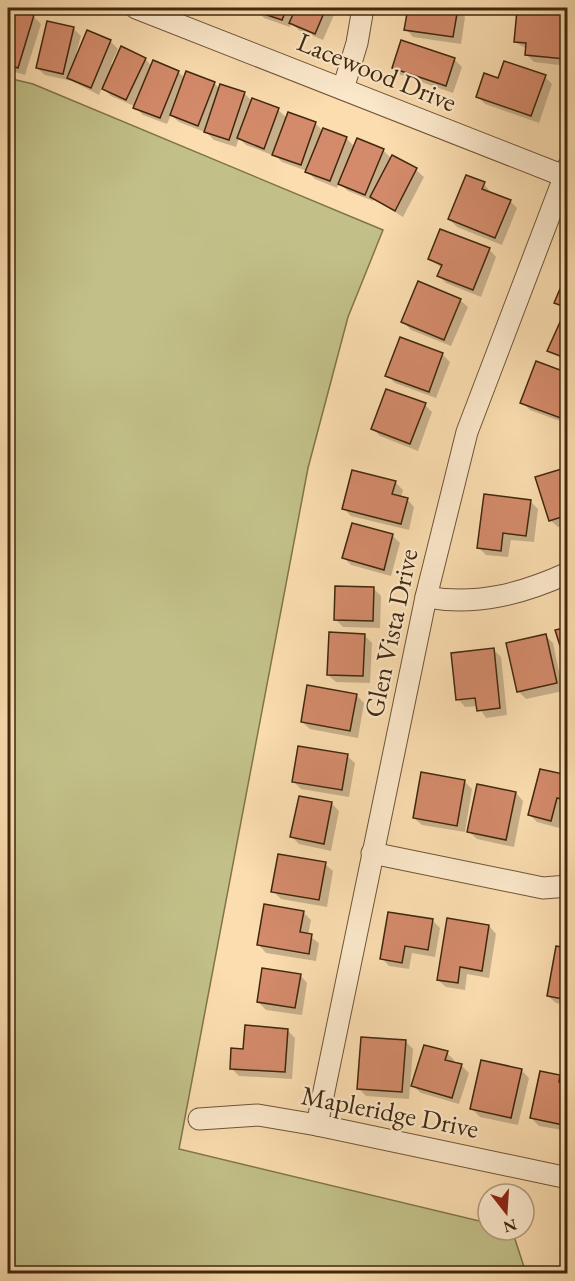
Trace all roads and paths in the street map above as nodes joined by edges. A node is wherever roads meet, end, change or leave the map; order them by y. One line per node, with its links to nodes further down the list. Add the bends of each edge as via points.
1 (136, 8): 3 (street, Lacewood Drive)
2 (363, 8): 3 (street)
3 (343, 89): 4 (street, Lacewood Drive)
4 (566, 172): 6 (street, Glen Vista Drive, via 466,432)
5 (567, 573): 6 (street, via 509,596 455,602)
6 (426, 597): 7 (street, Glen Vista Drive)
7 (372, 853): 8 (street, via 543,888); 10 (street, Glen Vista Drive)
8 (567, 886)
9 (199, 1119): 10 (street, Mapleridge Drive, via 258,1115)
10 (317, 1125): 11 (street, Mapleridge Drive)
11 (567, 1178)

